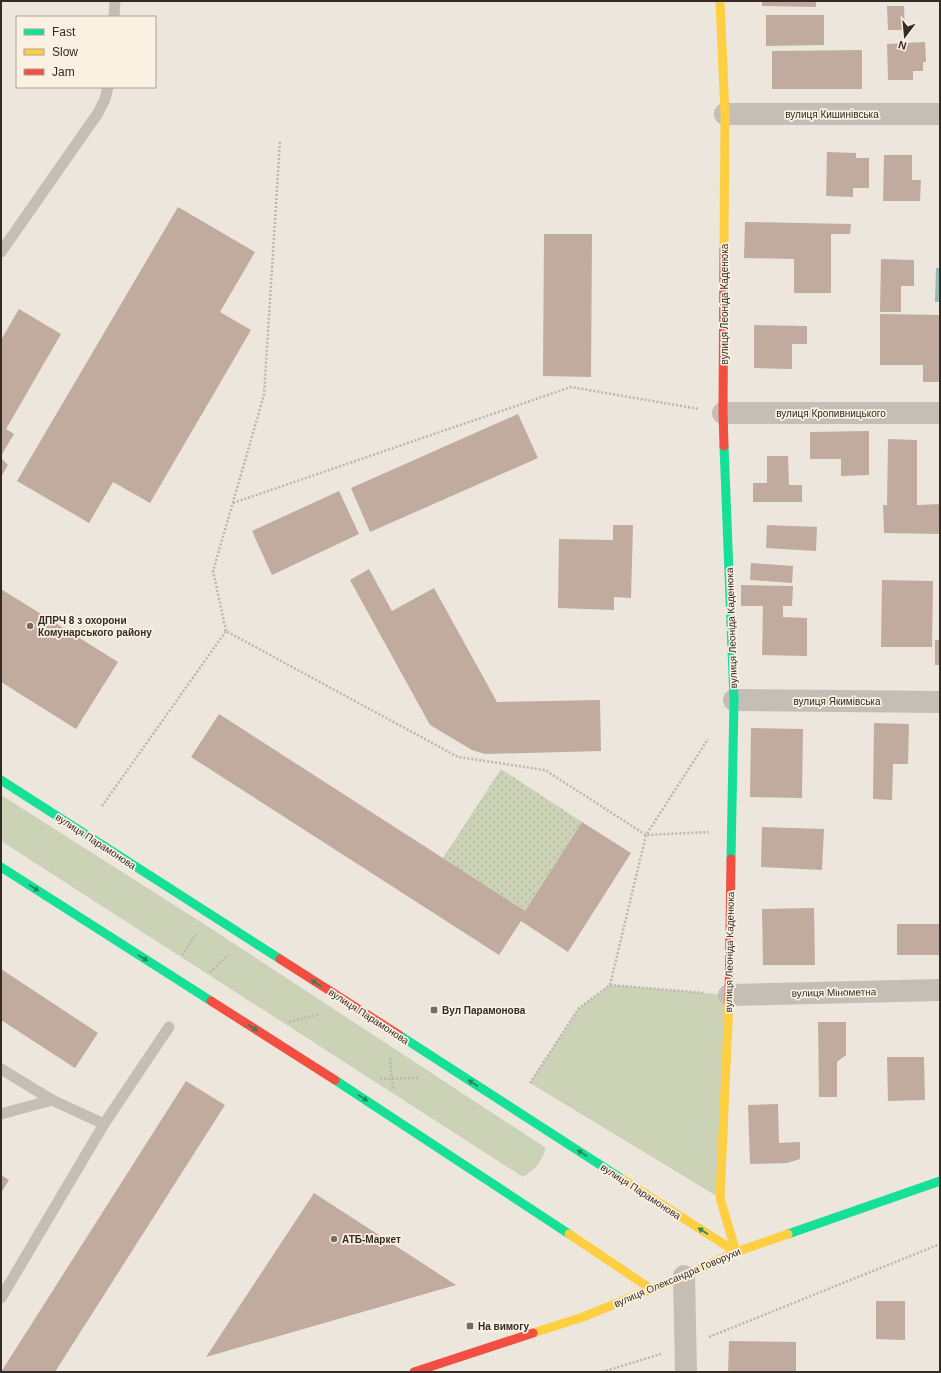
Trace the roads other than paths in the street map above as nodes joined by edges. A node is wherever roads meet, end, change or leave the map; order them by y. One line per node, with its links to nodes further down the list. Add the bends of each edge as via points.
1 (115, 1): 3 (lane)
2 (720, 1): 5 (street, вулиця Леоніда Каденюка)
3 (114, 16)
4 (108, 88): 7 (lane, via 98,113)
5 (725, 114): 6 (street, вулиця Кишинівська); 9 (street, вулиця Леоніда Каденюка)
6 (940, 114)
7 (1, 252)
8 (940, 413): 9 (street, вулиця Кропивницького)
9 (723, 414): 10 (street, вулиця Леоніда Каденюка)
10 (734, 700): 11 (street, вулиця Якимівська); 15 (street, вулиця Леоніда Каденюка)
11 (940, 702)
12 (1, 780): 22 (street, вулиця Парамонова, one-way to 12)
13 (1, 868): 24 (street, one-way to 24, via 370,1103)
14 (940, 990): 15 (street, вулиця Мінометна)
15 (729, 995): 22 (street, вулиця Леоніда Каденюка, via 720,1198)
16 (170, 1027): 20 (lane)
17 (1, 1069): 18 (lane)
18 (52, 1100): 19 (lane); 20 (lane)
19 (1, 1114)
20 (104, 1124): 25 (lane)
21 (940, 1181): 22 (street, вулиця Олександра Говорухи)
22 (736, 1252): 23 (street, вулиця Олександра Говорухи)
23 (684, 1276): 24 (street, вулиця Олександра Говорухи); 27 (street)
24 (652, 1288): 26 (street, вулиця Олександра Говорухи, via 583,1317)
25 (1, 1298)
26 (420, 1371)
27 (686, 1372)

